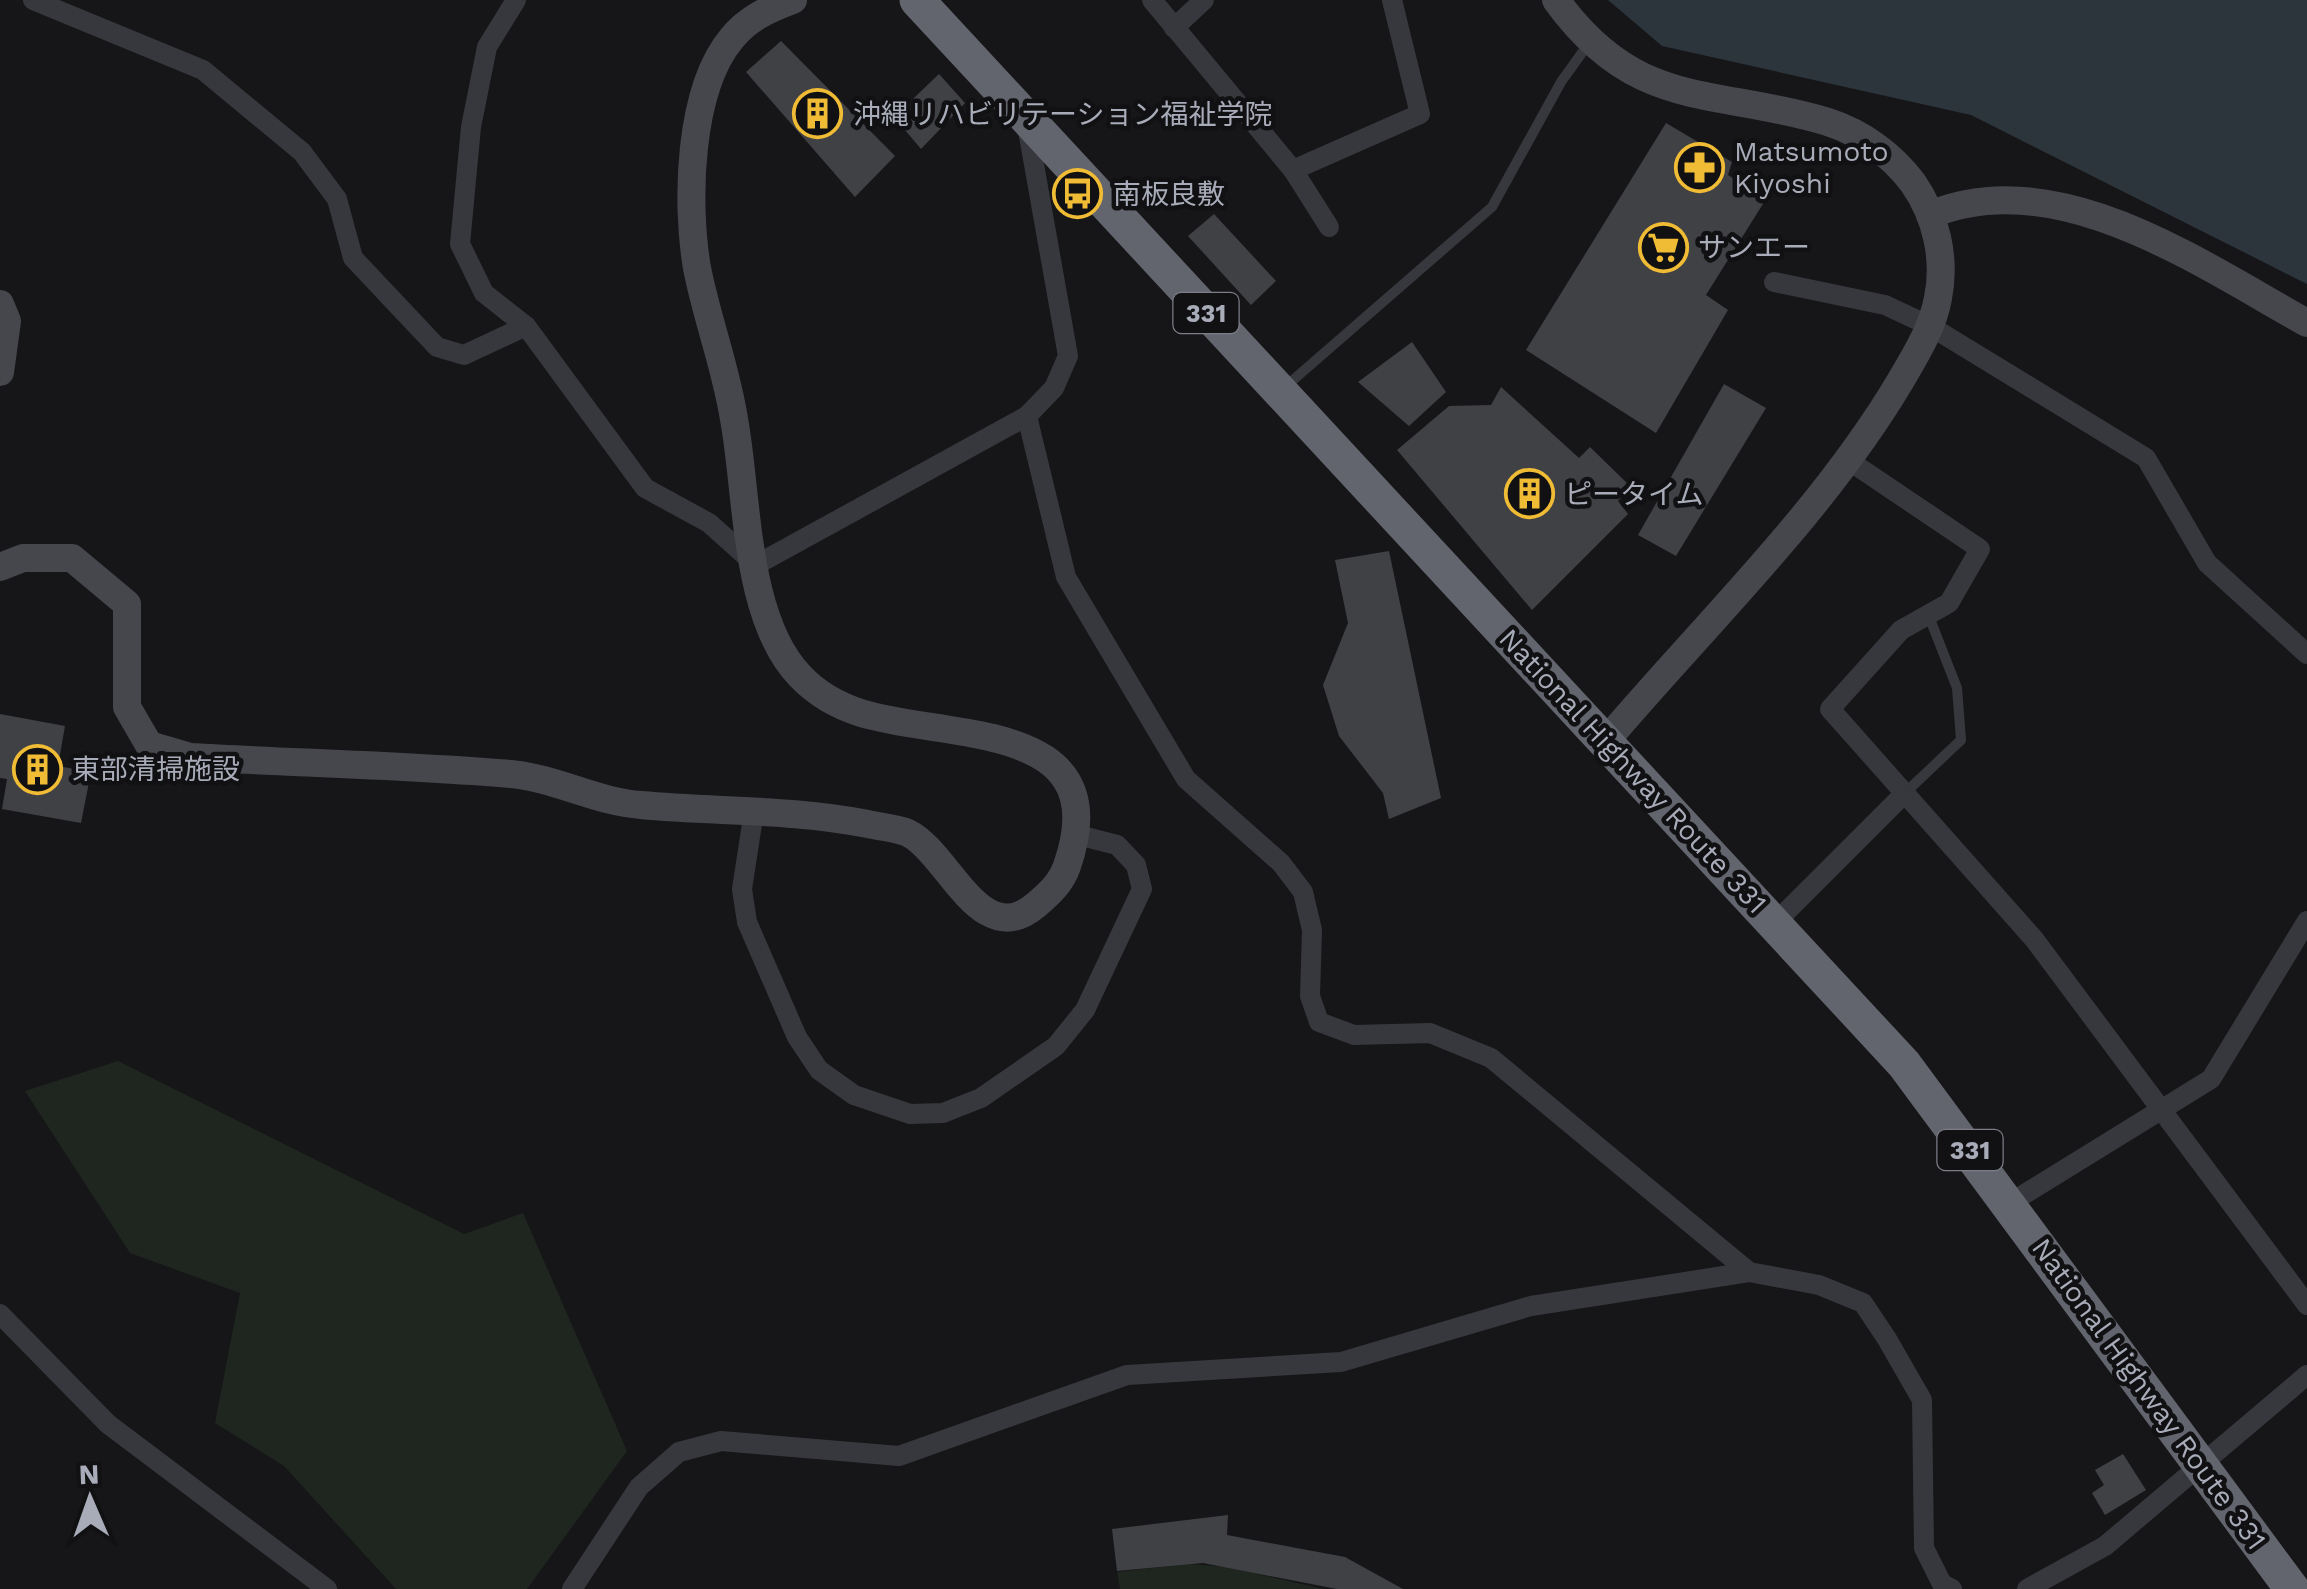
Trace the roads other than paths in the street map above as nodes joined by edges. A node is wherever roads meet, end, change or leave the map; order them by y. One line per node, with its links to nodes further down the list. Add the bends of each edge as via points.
1 (33, 0): 18 (street, via 203,70 302,152 337,199 353,258 437,347 464,355)
2 (516, 0): 18 (street, via 486,47 460,244 484,293)
3 (792, 0): 24 (street, via 759,14 723,50 699,121 692,175 698,272 730,398)
4 (917, 0): 11 (highway, National Highway Route 331 / 331)
5 (1152, 0): 9 (street)
6 (1204, 0): 9 (street)
7 (1392, 0): 12 (street, via 1420,114)
8 (1556, 0): 10 (street)
9 (1174, 28): 12 (street)
10 (1590, 43): 13 (street, via 1657,85 1857,134 1907,175); 21 (lane, via 1492,207)
11 (1027, 123): 21 (highway, National Highway Route 331 / 331); 22 (street, via 1068,356 1054,388)
12 (1293, 170): 14 (street)
13 (1930, 215): 17 (street, via 1975,200 2041,199 2102,218); 19 (street, via 1941,263)
14 (1330, 228)
15 (1774, 282): 19 (street, via 1884,305)
16 (0, 304): 20 (street, via 7,321)
17 (2307, 323)
18 (526, 326): 24 (street, via 645,488 710,523)
19 (1930, 326): 23 (street); 27 (street, via 2146,458 2207,563)
20 (0, 372)
21 (1281, 391): 28 (highway, National Highway Route 331 / 331)
22 (1027, 416): 24 (street); 36 (street, via 1066,577 1186,779 1281,862 1303,892 1312,930 1310,996 1319,1022 1354,1035 1430,1033 1492,1058)
23 (1848, 460): 26 (street, via 1980,550 1950,602); 28 (street)
24 (756, 565): 31 (street, via 778,647 815,690 864,714 1029,746 1056,768 1070,792)
25 (0, 566): 30 (street, via 23,558 72,558 127,604 127,707 149,745 190,757 517,774 634,805)
26 (1928, 614): 29 (lane, via 1956,688 1960,740); 29 (street, via 1901,630 1830,709)
27 (2307, 654)
28 (1605, 742): 33 (highway, National Highway Route 331 / 331)
29 (1904, 794): 33 (street); 34 (street, via 2034,939)
30 (754, 812): 31 (street, via 815,814 909,833 979,910 1002,917 1028,911 1062,881); 31 (street, via 742,889 746,922 797,1037 820,1070 854,1095 910,1114 944,1113 981,1098 1056,1046 1085,1010 1142,889 1136,865 1116,845)
31 (1078, 835)
32 (2307, 921): 34 (street, via 2211,1079)
33 (1775, 924): 35 (highway, National Highway Route 331 / 331, via 1904,1064)
34 (2160, 1110): 35 (street); 37 (street)
35 (2010, 1203): 40 (highway, National Highway Route 331 / 331)
36 (1749, 1272): 42 (street, via 1531,1306 1340,1362 1127,1375 899,1456 721,1442 679,1452 639,1487); 43 (street, via 1819,1285 1863,1303 1888,1339 1922,1400 1924,1548 1942,1584)
37 (2307, 1305)
38 (0, 1314): 41 (street, via 108,1424)
39 (2307, 1375): 40 (street)
40 (2202, 1468): 44 (street, via 2105,1546); 45 (highway, National Highway Route 331 / 331)
41 (327, 1589)
42 (572, 1589)
43 (1952, 1589)
44 (2026, 1589)
45 (2292, 1589)

